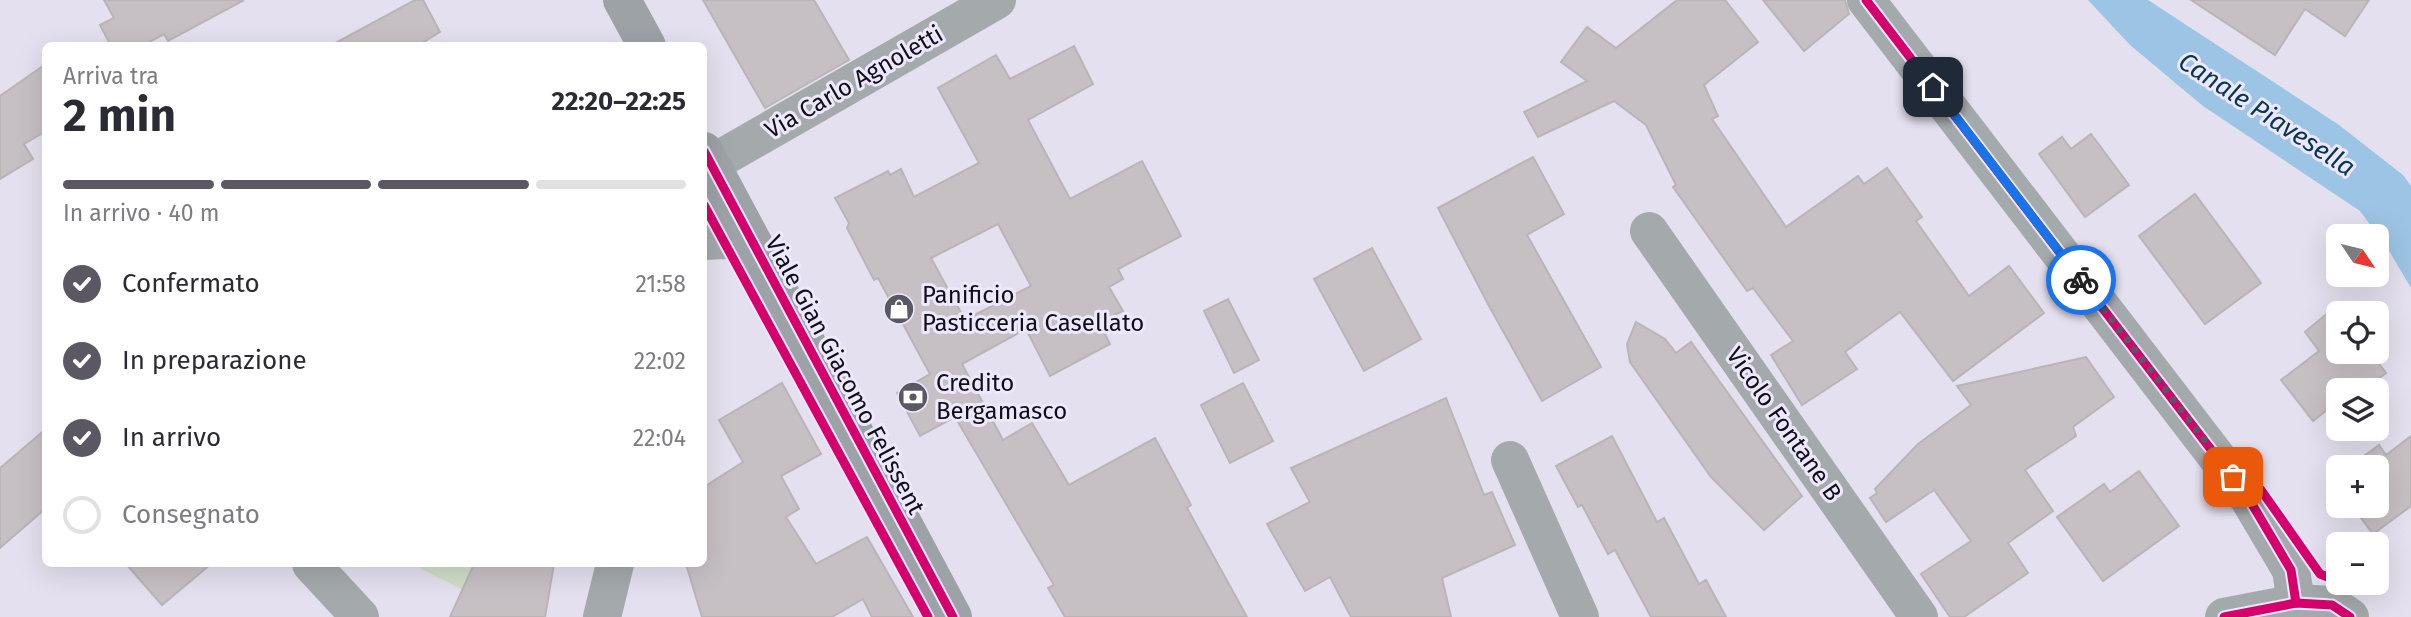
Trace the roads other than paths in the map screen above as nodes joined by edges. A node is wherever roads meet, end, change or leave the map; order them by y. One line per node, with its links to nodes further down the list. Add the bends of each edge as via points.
1 (622, 0): 4 (main road)
2 (997, 0): 5 (street, Via Carlo Agnoletti)
3 (1866, 0): 13 (street, via 2249,499 2291,570)
4 (645, 42)
5 (707, 160)
6 (707, 163): 8 (main road, Viale Gian Giacomo Felissent)
7 (1649, 231): 18 (street, Vicolo Fontane B)
8 (750, 239): 9 (street); 16 (main road, Viale Gian Giacomo Felissent)
9 (707, 241)
10 (1510, 460): 17 (street)
11 (314, 567): 14 (street)
12 (614, 567): 15 (street)
13 (2296, 603): 19 (street); 20 (street, via 2332,605)
14 (360, 617)
15 (603, 617)
16 (953, 617)
17 (1580, 617)
18 (1919, 617)
19 (2224, 617)
20 (2350, 617)

